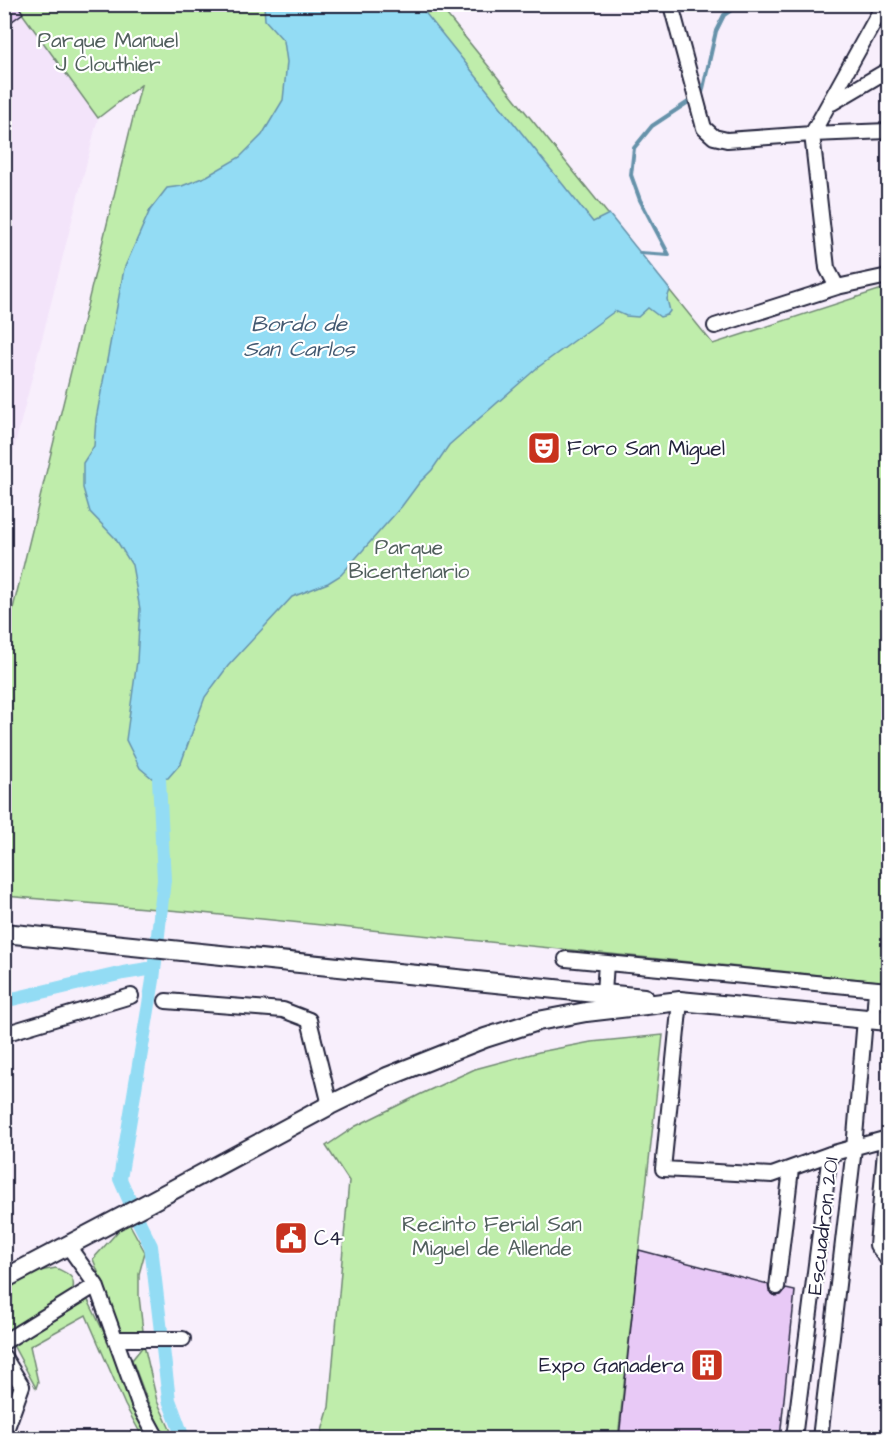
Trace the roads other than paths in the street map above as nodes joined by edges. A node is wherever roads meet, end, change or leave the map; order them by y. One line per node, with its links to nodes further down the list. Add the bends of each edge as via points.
1 (884, 4): 4 (street)
2 (671, 5): 6 (street, via 704,128 714,137 727,140)
3 (888, 70): 4 (street)
4 (830, 104): 6 (street)
5 (888, 131): 6 (street)
6 (812, 134): 8 (street, via 827,268)
7 (888, 276): 8 (street)
8 (837, 287): 9 (street)
9 (715, 326)
10 (4, 933): 14 (main road)
11 (566, 959): 12 (street)
12 (606, 963): 13 (street); 14 (street)
13 (882, 990): 18 (street, Escuadron 201)
14 (604, 993): 17 (main road)
15 (132, 996): 19 (street)
16 (166, 1001): 20 (street, via 283,1010 309,1020)
17 (680, 1001): 18 (main road); 20 (main road, via 538,1022 432,1058); 24 (street, via 663,1169 772,1175)
18 (880, 1021): 22 (street, Escuadron 201)
19 (4, 1034)
20 (330, 1105): 25 (main road)
21 (887, 1138): 22 (street); 26 (street, via 877,1245)
22 (854, 1148): 23 (street); 37 (street, Escuadron 201)
23 (830, 1154): 24 (street); 36 (street)
24 (790, 1168): 29 (street)
25 (68, 1246): 27 (main road); 28 (street)
26 (888, 1260)
27 (4, 1279)
28 (96, 1286): 30 (street); 32 (street)
29 (777, 1287)
30 (115, 1339): 31 (street); 35 (street, via 139,1405)
31 (183, 1339)
32 (4, 1342)
33 (4, 1357): 34 (street, via 22,1386)
34 (4, 1436)
35 (157, 1438)
36 (794, 1438)
37 (820, 1438)

